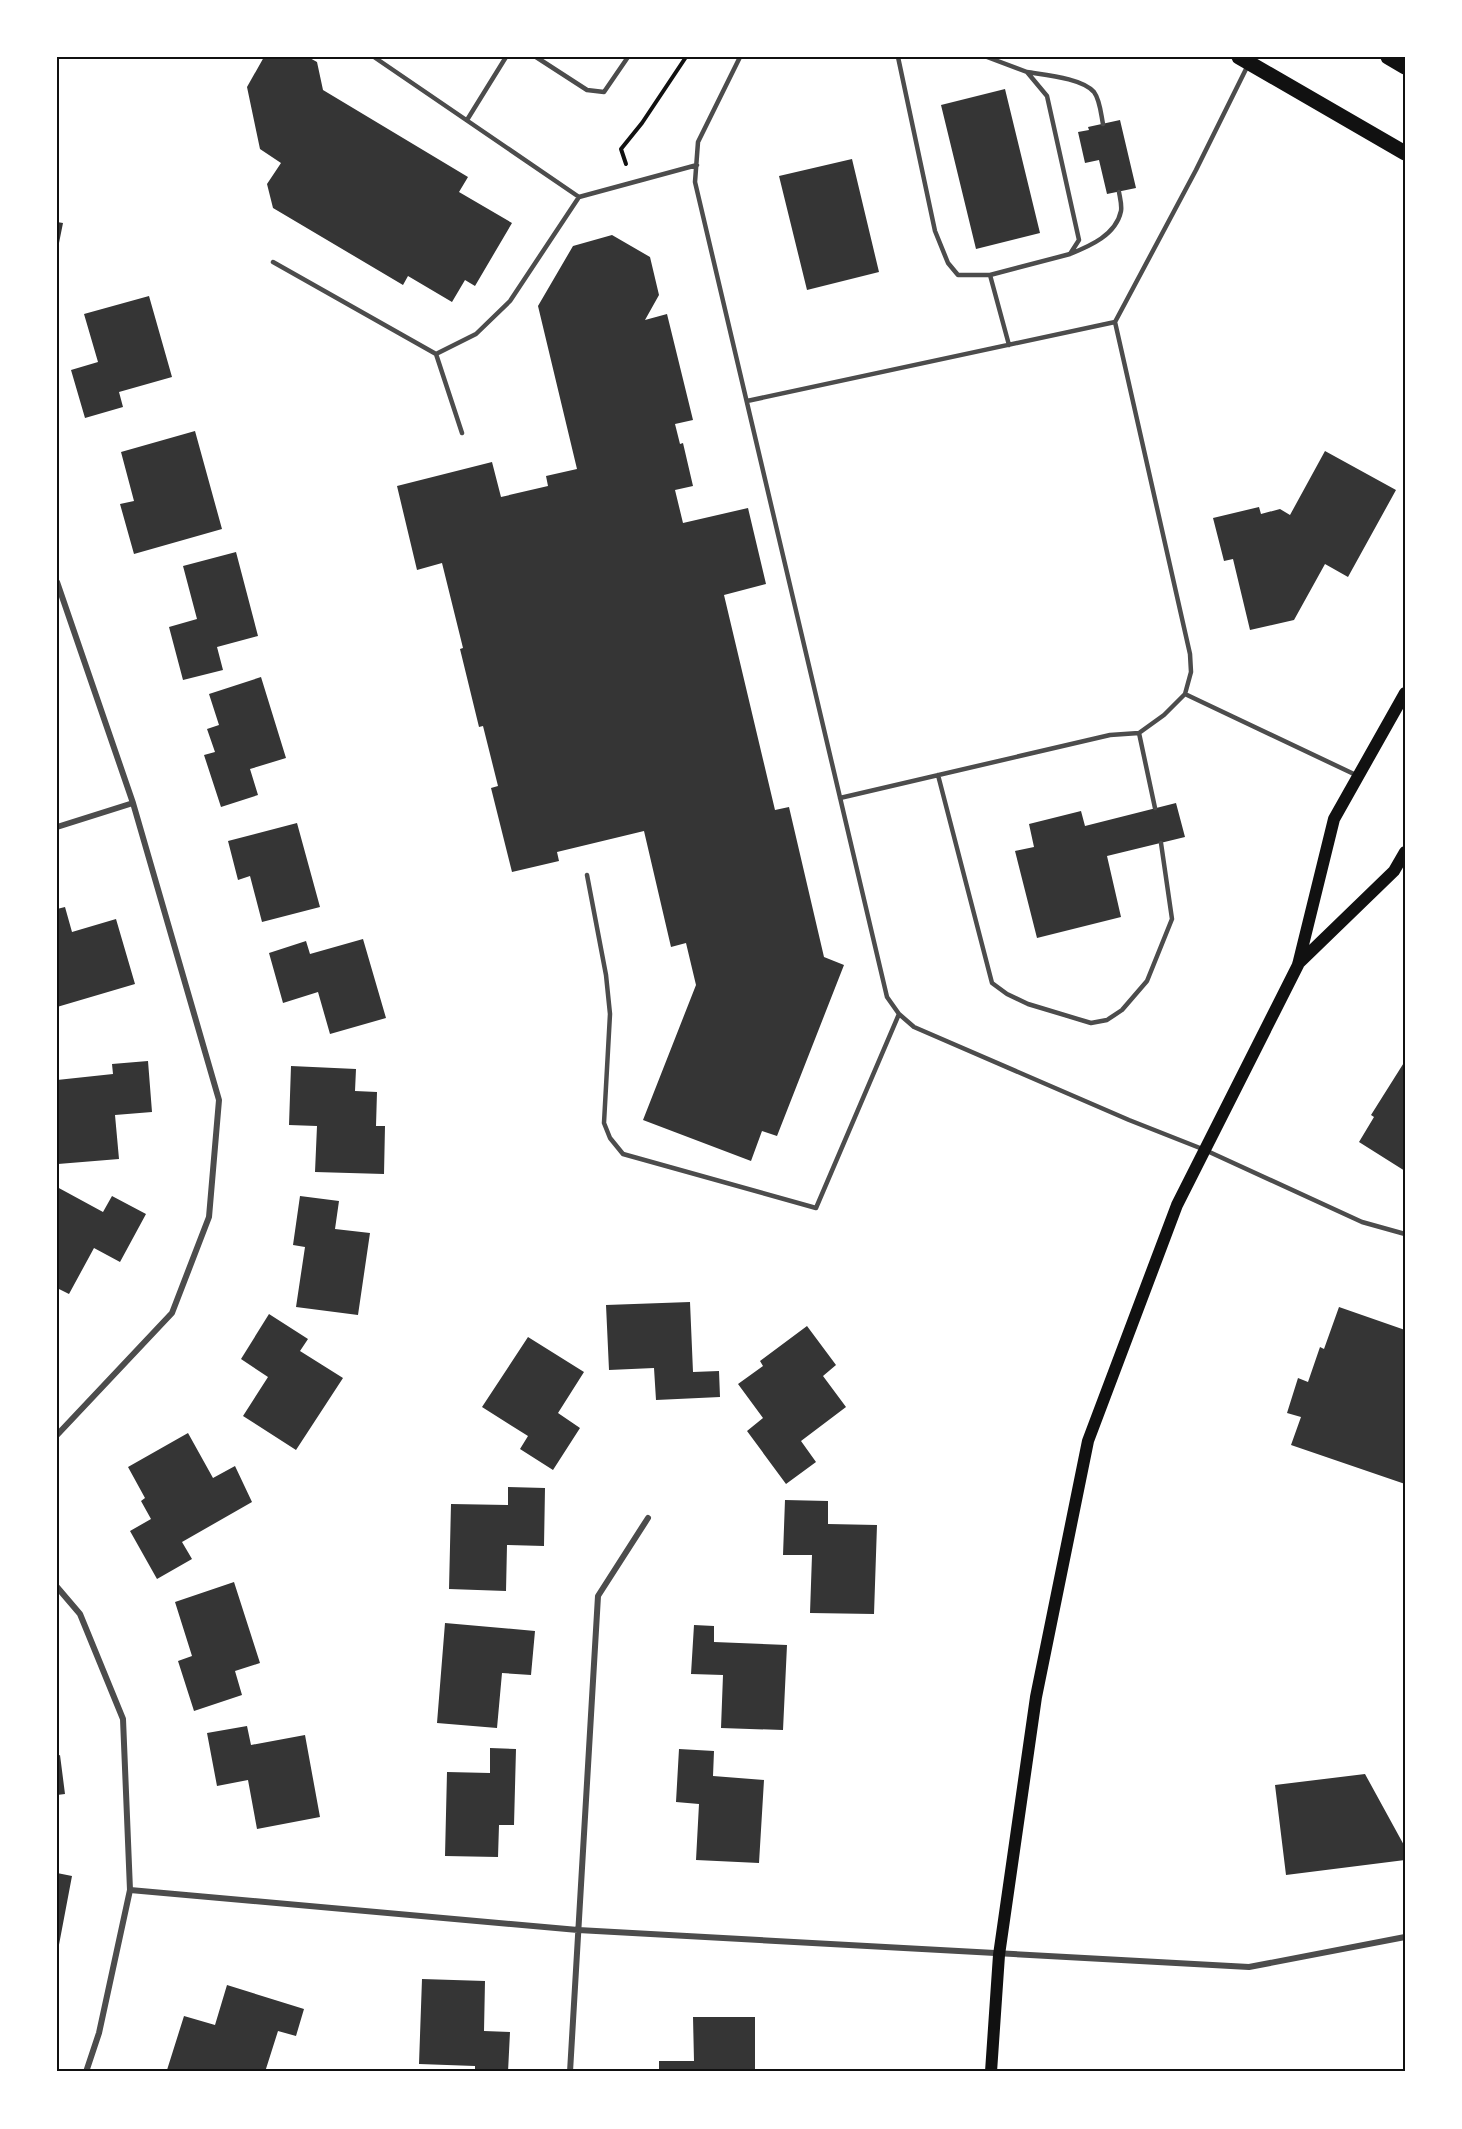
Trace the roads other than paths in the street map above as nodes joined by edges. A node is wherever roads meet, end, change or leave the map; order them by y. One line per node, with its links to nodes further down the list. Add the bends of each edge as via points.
1 (374, 57): 12 (lane)
2 (506, 57): 12 (lane)
3 (536, 57): 4 (lane, via 587,90 604,92)
4 (628, 57)
5 (740, 57): 15 (lane, via 698,142)
6 (898, 57): 20 (lane, via 935,231 948,263 958,275)
7 (987, 57): 11 (lane)
8 (1388, 57): 10 (main road)
9 (1244, 60): 14 (main road); 21 (lane, via 1196,170)
10 (1405, 67)
11 (1027, 72): 13 (lane, via 1068,79 1093,91); 18 (lane, via 1047,96 1079,240)
12 (467, 120): 17 (lane)
13 (1103, 124)
14 (1405, 153)
15 (696, 165): 17 (lane); 24 (lane, via 696,182)
16 (1119, 192): 18 (lane, via 1121,210 1113,228)
17 (579, 197): 23 (lane, via 510,301 477,334)
18 (1070, 254): 20 (lane)
19 (273, 262): 23 (lane)
20 (990, 275): 22 (lane)
21 (1115, 322): 22 (lane); 28 (lane, via 1190,654 1191,672)
22 (1009, 345): 24 (lane)
23 (436, 354): 25 (lane)
24 (747, 401): 32 (lane)
25 (462, 433)
26 (57, 582): 33 (street)
27 (1405, 693): 31 (main road)
28 (1185, 694): 29 (lane); 31 (lane)
29 (1139, 733): 30 (lane, via 1110,735); 34 (lane)
30 (938, 775): 32 (lane); 36 (lane, via 992,983 1017,999 1091,1023 1107,1020 1122,1010 1147,981 1173,919)
31 (1359, 776): 39 (main road, via 1334,819)
32 (840, 798): 40 (lane, via 887,997)
33 (133, 803): 35 (street); 43 (street, via 219,1100 209,1217 172,1313)
34 (1155, 808)
35 (57, 827)
36 (1161, 843)
37 (1405, 852): 39 (main road, via 1394,871)
38 (586, 875): 40 (lane, via 610,1014 604,1123 623,1154 816,1208)
39 (1298, 965): 41 (main road)
40 (899, 1014): 41 (lane, via 914,1027)
41 (1205, 1150): 42 (lane, via 1362,1221); 49 (main road, via 1177,1205 1088,1440 1036,1697)
42 (1405, 1234)
43 (57, 1435)
44 (648, 1518): 47 (street, via 598,1596)
45 (57, 1587): 46 (street, via 80,1614 123,1719)
46 (130, 1890): 47 (street); 50 (street, via 99,2034)
47 (579, 1930): 49 (street); 51 (street)
48 (1405, 1937): 49 (street, via 1250,1967)
49 (999, 1955): 52 (main road)
50 (86, 2072)
51 (570, 2072)
52 (991, 2072)

